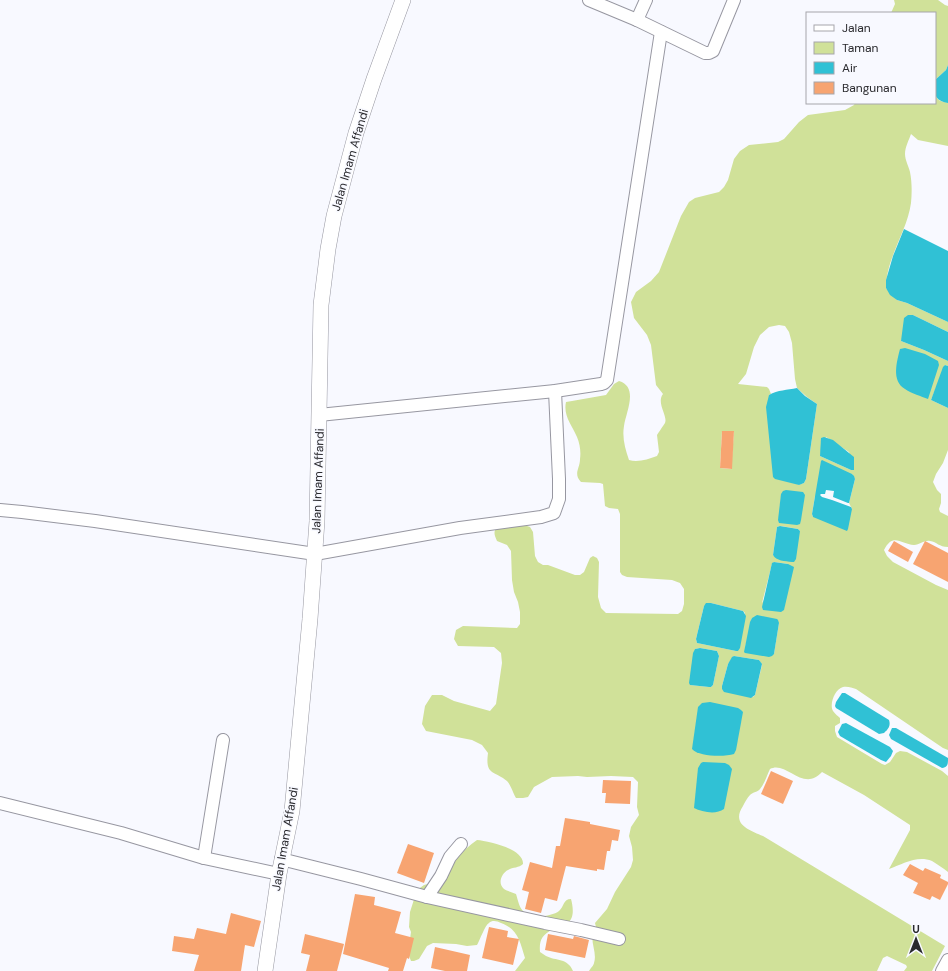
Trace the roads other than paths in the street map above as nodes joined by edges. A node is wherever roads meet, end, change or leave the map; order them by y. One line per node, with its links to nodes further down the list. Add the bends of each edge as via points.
1 (403, 0): 8 (street, Jalan Imam Affandi, via 356,133 334,216 321,305)
2 (589, 0): 5 (street)
3 (646, 0): 5 (street)
4 (734, 0): 6 (street, via 713,51 709,54)
5 (637, 20): 6 (street)
6 (661, 32): 7 (street, via 607,380 601,384)
7 (555, 391): 8 (street); 10 (street, via 560,479 559,498 554,513)
8 (319, 415): 10 (street, Jalan Imam Affandi)
9 (0, 510): 10 (street, via 95,521)
10 (315, 554): 15 (street, Jalan Imam Affandi, via 292,811)
11 (223, 740): 14 (street)
12 (0, 803): 14 (street, via 121,833)
13 (462, 844): 16 (street, via 450,857)
14 (204, 858): 15 (street)
15 (280, 866): 16 (street, via 362,879); 19 (street, Jalan Imam Affandi)
16 (427, 897): 17 (street)
17 (619, 939)
18 (948, 960): 20 (street)
19 (266, 971)
20 (942, 971)

